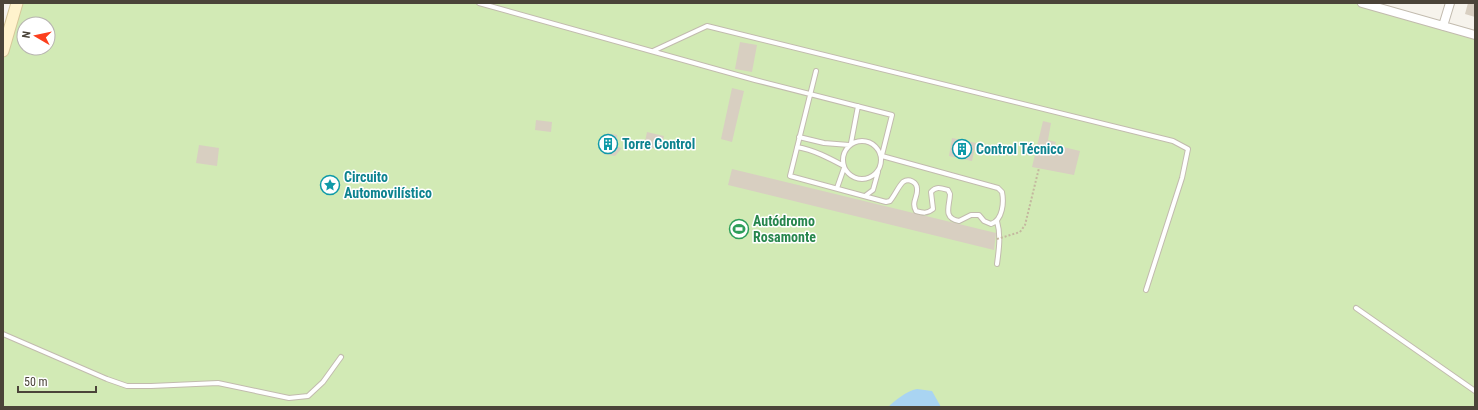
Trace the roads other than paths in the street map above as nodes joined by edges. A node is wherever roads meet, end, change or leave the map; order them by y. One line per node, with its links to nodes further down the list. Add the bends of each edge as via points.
1 (17, 3): 7 (main road)
2 (478, 3): 8 (lane)
3 (1362, 3): 5 (street)
4 (1450, 3): 5 (street)
5 (1443, 26): 6 (street)
6 (1475, 35)
7 (3, 51)
8 (653, 51): 10 (lane); 22 (lane, via 707,26 1173,140 1188,149 1182,178)
9 (816, 71): 10 (lane)
10 (810, 94): 11 (lane); 12 (lane)
11 (858, 106): 13 (lane); 15 (lane, via 892,115)
12 (799, 137): 13 (lane, via 824,143); 14 (lane)
13 (850, 144): 15 (lane, via 866,140 878,148); 16 (lane, via 843,156)
14 (797, 147): 16 (lane, via 818,153); 18 (lane, via 790,176)
15 (882, 157): 17 (lane); 20 (lane, via 998,188 1003,198)
16 (844, 167): 17 (lane, via 848,174 860,179 874,175); 18 (lane)
17 (880, 168): 19 (lane, via 873,190)
18 (837, 188): 19 (lane)
19 (864, 196): 20 (lane, via 890,201 904,181 909,180 918,190 913,203 916,211 925,213 933,209 931,192 933,188 937,188 948,190 950,194 948,211 952,219 960,221 979,215 988,223)
20 (997, 221): 21 (lane, via 1000,230)
21 (997, 264)
22 (1146, 290)
23 (1356, 308): 26 (lane)
24 (3, 334): 25 (lane, via 127,386 218,383 289,398 308,396 323,382)
25 (341, 357)
26 (1475, 391)

